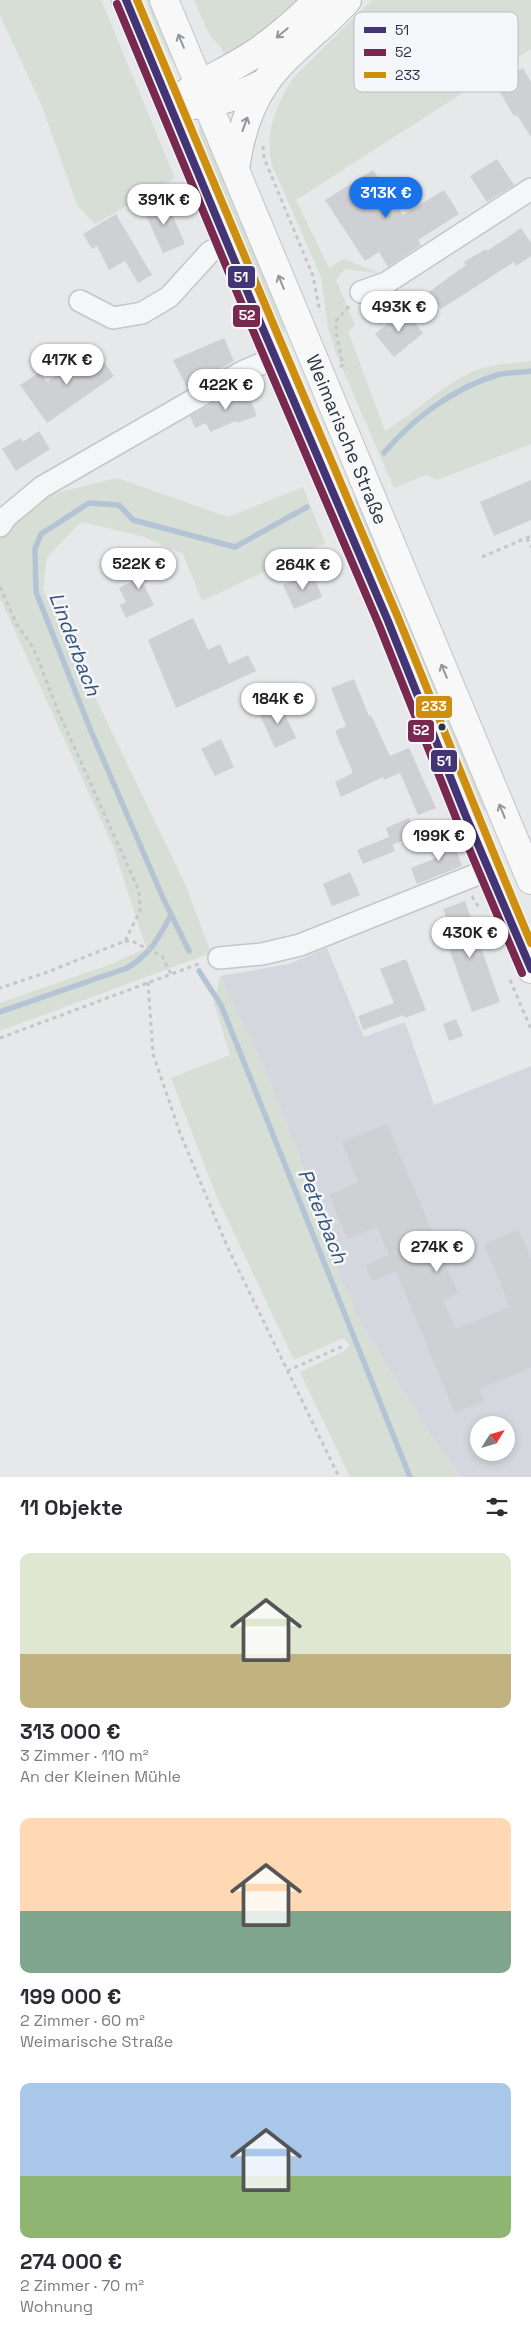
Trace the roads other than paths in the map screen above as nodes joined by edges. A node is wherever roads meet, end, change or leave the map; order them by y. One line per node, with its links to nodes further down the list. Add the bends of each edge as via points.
1 (126, 0): 7 (main road, Weimarische Straße)
2 (164, 0): 6 (main road, Weimarische Straße, one-way to 2)
3 (318, 0): 6 (main road, one-way to 6, via 267,46 232,68)
4 (347, 0): 5 (main road)
5 (266, 82): 6 (main road, via 247,92); 8 (main road, one-way to 5, via 244,125)
6 (203, 94): 7 (main road); 8 (main road, Weimarische Straße)
7 (170, 106): 10 (main road, Weimarische Straße)
8 (235, 170): 13 (main road, Weimarische Straße, one-way to 8)
9 (531, 189): 11 (street, via 386,283)
10 (227, 243): 12 (street, via 210,252 169,297 142,313 113,318); 14 (main road, Weimarische Straße)
11 (361, 292)
12 (80, 301)
13 (308, 345): 14 (main road); 16 (main road, Weimarische Straße, one-way to 13)
14 (275, 358): 15 (street, Weimarische Straße, via 242,372 42,487 6,517); 17 (main road, Weimarische Straße, via 384,612)
15 (0, 526)
16 (528, 863): 17 (main road)
17 (488, 870): 18 (street, via 287,949); 19 (main road, Weimarische Straße)
18 (219, 958)
19 (531, 969)

